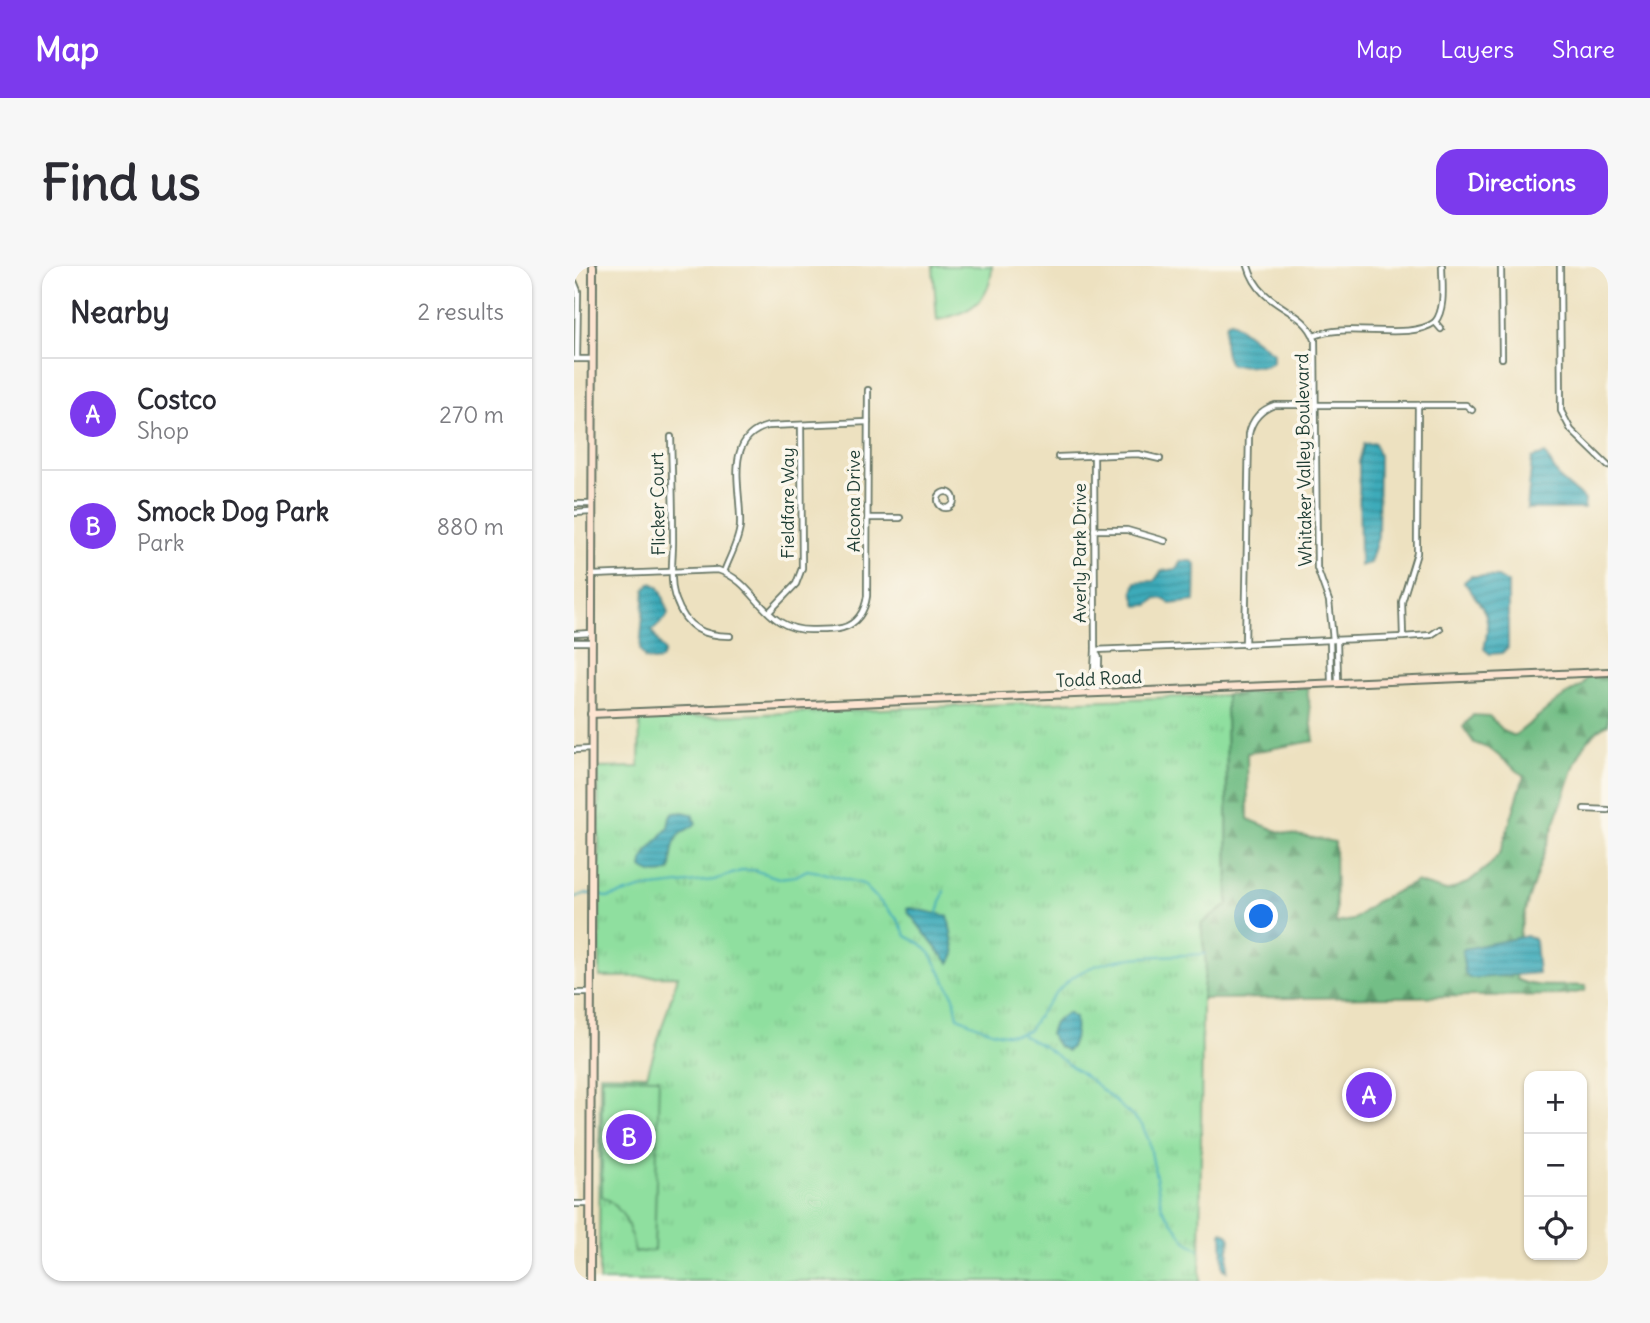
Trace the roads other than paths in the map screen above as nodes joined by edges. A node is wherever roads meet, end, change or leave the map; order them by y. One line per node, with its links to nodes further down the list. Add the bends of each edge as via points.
1 (593, 266): 12 (street)
2 (1248, 266): 9 (street, Whitaker Valley Boulevard, via 1264,295 1305,322)
3 (1442, 266): 7 (street, via 1440,315)
4 (1501, 266): 10 (street)
5 (1560, 266): 23 (street, via 1561,411 1570,430)
6 (574, 281): 11 (street, via 578,289)
7 (1435, 322): 8 (street); 9 (street, via 1417,330 1329,330)
8 (1441, 329)
9 (1314, 335): 14 (street, Whitaker Valley Boulevard)
10 (1502, 358)
11 (576, 359): 12 (street)
12 (592, 359): 25 (street)
13 (869, 390): 17 (street, Alcona Drive)
14 (1317, 404): 15 (street); 41 (street, Whitaker Valley Boulevard, via 1317,568 1329,601); 44 (street, via 1275,405 1250,425)
15 (1418, 404): 16 (street, via 1466,405); 40 (street, via 1417,540 1402,602)
16 (1472, 410)
17 (868, 422): 18 (street); 28 (street, Alcona Drive)
18 (801, 425): 33 (street, via 768,426 743,441 738,454 740,528); 35 (street, Fieldfare Way, via 802,568 796,584)
19 (671, 437): 32 (street, Flicker Court)
20 (1094, 456): 21 (street); 22 (street); 30 (street, Averly Park Drive)
21 (1058, 457)
22 (1160, 458)
23 (1608, 466)
24 (574, 504): 25 (street)
25 (592, 504): 26 (street)
26 (591, 512): 27 (street); 34 (street)
27 (574, 513)
28 (868, 518): 29 (street); 35 (street, Alcona Drive, via 867,598 856,621 845,627 804,631 790,628)
29 (900, 519)
30 (1094, 530): 31 (street, via 1127,530); 45 (street, Averly Park Drive)
31 (1165, 541)
32 (673, 572): 33 (street); 34 (street); 39 (street, Flicker Court, via 676,600 691,625 708,635)
33 (724, 572): 35 (street)
34 (592, 575): 37 (street)
35 (769, 612)
36 (1440, 629): 40 (street, via 1432,635)
37 (592, 633): 38 (street); 43 (street)
38 (574, 634)
39 (730, 636)
40 (1403, 637): 41 (street)
41 (1333, 640): 44 (street); 47 (street, Whitaker Valley Boulevard)
42 (574, 642): 43 (street)
43 (592, 642): 49 (street)
44 (1245, 645): 45 (street)
45 (1095, 650): 48 (street, Averly Park Drive, via 1099,658)
46 (1608, 672): 47 (street, Todd Road)
47 (1335, 683): 48 (street, Todd Road)
48 (1095, 693): 49 (street, Todd Road)
49 (592, 714): 50 (street)
50 (592, 749): 51 (street); 55 (street)
51 (574, 750)
52 (1584, 809): 53 (street)
53 (1608, 810)
54 (574, 993): 55 (street)
55 (591, 993): 56 (street)
56 (590, 1203): 57 (street); 58 (street)
57 (574, 1204)
58 (590, 1281)

